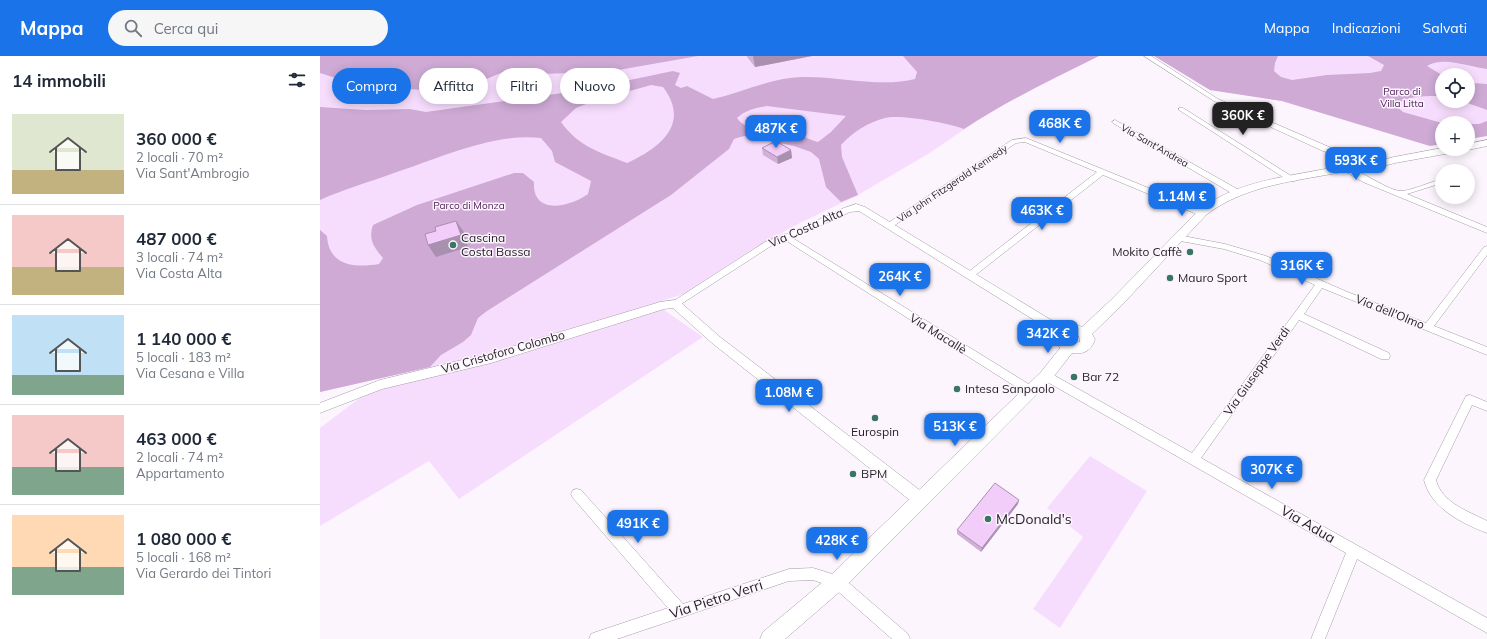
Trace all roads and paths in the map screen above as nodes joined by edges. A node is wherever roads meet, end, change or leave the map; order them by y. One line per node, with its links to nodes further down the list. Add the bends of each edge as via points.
1 (1147, 56): 7 (street, via 1216,100 1326,149)
2 (1181, 109): 9 (street)
3 (1115, 122): 11 (street, Via Sant'Andrea)
4 (1487, 143): 5 (main road)
5 (1475, 146)
6 (1435, 153): 7 (main road, via 1394,160)
7 (1349, 163): 9 (main road, via 1324,173); 12 (street, via 1366,180)
8 (1102, 172): 13 (street); 14 (street, Via John Fitzgerald Kennedy, via 1026,140 1014,141); 19 (street)
9 (1292, 179): 11 (main road)
10 (1435, 183): 12 (street)
11 (1236, 192): 13 (main road, via 1216,202)
12 (1400, 194): 15 (street)
13 (1202, 213): 17 (main road)
14 (890, 225): 16 (street, Via Costa Alta, via 856,208); 19 (street, Via Costa Alta)
15 (1487, 230)
16 (786, 237): 21 (street, Via Costa Alta, via 768,244); 30 (street, Via Macallè)
17 (1178, 238): 20 (street, Via dell'Olmo, via 1244,252); 25 (main road)
18 (1487, 249): 23 (street)
19 (970, 275): 24 (street, Via Costa Alta)
20 (1321, 283): 22 (street, Via Giuseppe Verdi); 23 (street, Via dell'Olmo)
21 (675, 304): 32 (street, Via Cristoforo Colombo, via 657,307 491,358 380,385); 35 (street, via 716,340)
22 (1297, 315): 28 (street); 33 (street, Via Giuseppe Verdi)
23 (1428, 327): 27 (street, Via dell'Olmo)
24 (1062, 332): 25 (main road, via 1070,329); 26 (main road, via 1062,342)
25 (1084, 333): 26 (main road, via 1088,339 1086,345 1079,348)
26 (1069, 347): 29 (main road)
27 (1487, 351)
28 (1385, 356)
29 (1046, 376): 30 (main road); 33 (street, Via Adua)
30 (1031, 391): 35 (main road)
31 (1487, 407): 36 (street, via 1470,399 1430,480 1431,488 1446,504)
32 (320, 408)
33 (1194, 459): 37 (street, Via Adua)
34 (577, 494): 39 (street)
35 (921, 500): 38 (main road)
36 (1487, 526)
37 (1354, 550): 40 (street, Via Adua); 44 (street)
38 (837, 582): 39 (street, Via Pietro Verri, via 813,574 789,575); 42 (main road); 43 (street)
39 (680, 611): 41 (street, Via Pietro Verri)
40 (1487, 626)
41 (596, 639)
42 (770, 639)
43 (903, 639)
44 (1318, 639)

